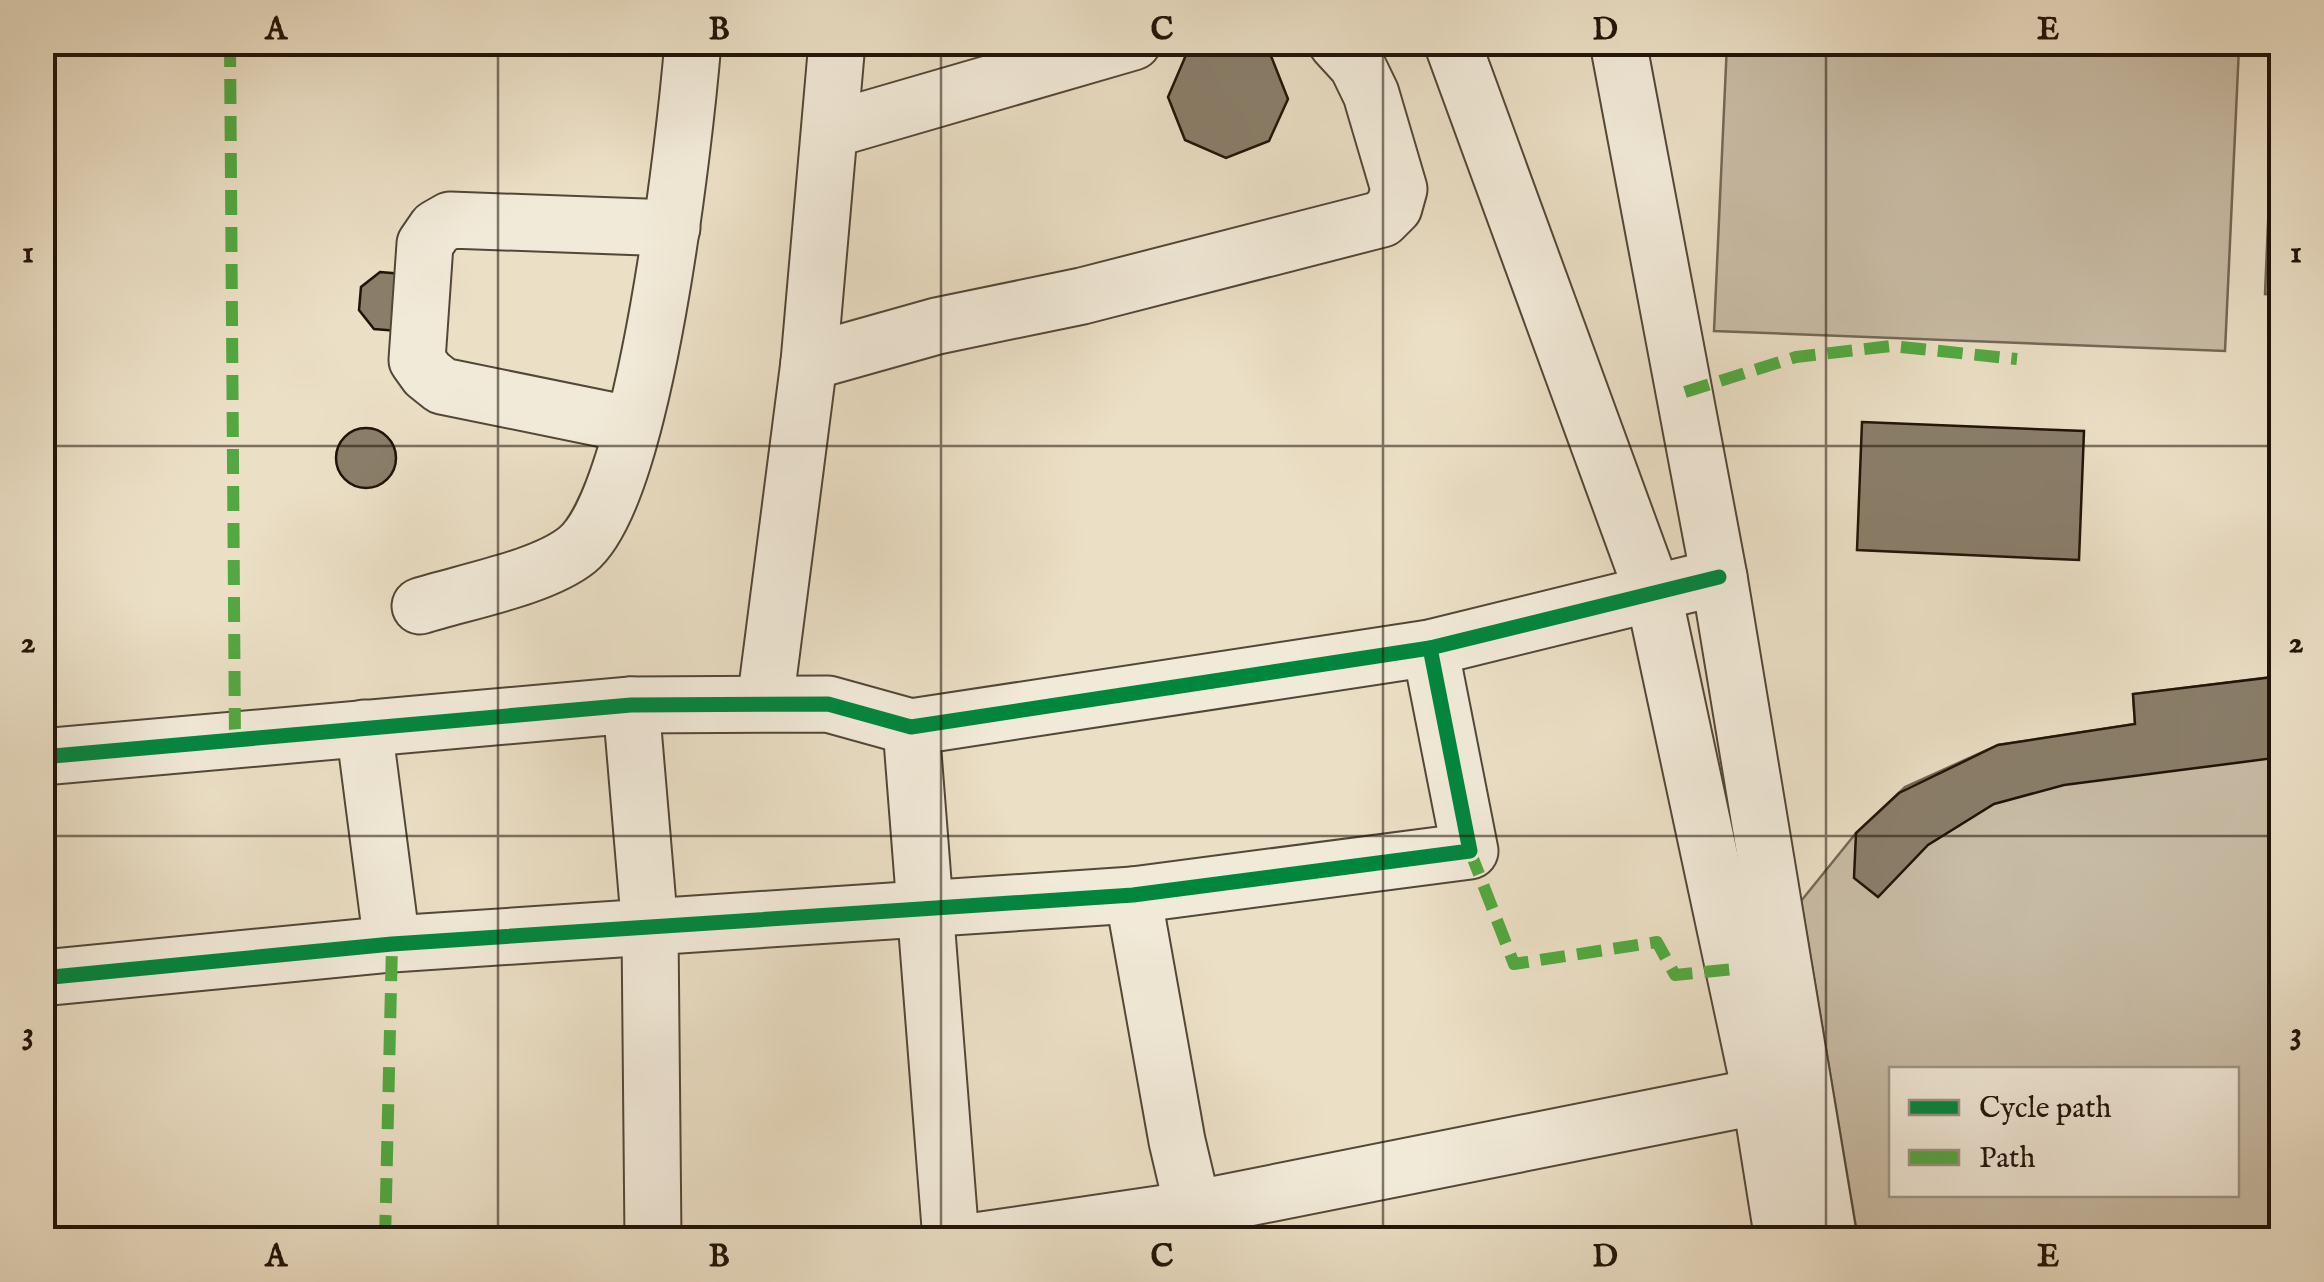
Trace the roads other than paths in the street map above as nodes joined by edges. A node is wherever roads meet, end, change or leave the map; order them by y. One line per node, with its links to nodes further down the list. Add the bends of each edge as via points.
1 (693, 42): 8 (street)
2 (837, 42): 7 (street)
3 (1133, 42): 7 (street)
4 (1336, 42): 9 (street, via 1357,64 1371,94 1399,188 1382,219)
5 (1452, 42): 12 (street)
6 (1618, 42): 11 (street)
7 (830, 130): 9 (street)
8 (672, 228): 10 (street); 10 (street, via 450,220 425,244 417,360 427,374 442,386)
9 (809, 362): 15 (street)
10 (632, 425): 13 (street, via 613,485 581,547 556,565)
11 (1719, 577): 12 (street); 31 (street)
12 (1653, 592): 14 (street); 25 (street)
13 (420, 606)
14 (1430, 648): 17 (street); 20 (street, via 1470,851)
15 (765, 703): 16 (street); 17 (street, via 828,704)
16 (631, 705): 18 (street); 22 (street)
17 (912, 727): 21 (street)
18 (364, 728): 19 (street); 23 (street)
19 (42, 758)
20 (1133, 895): 21 (street); 26 (street)
21 (924, 911): 22 (street); 28 (street)
22 (650, 928): 23 (street); 27 (street)
23 (392, 944): 24 (street)
24 (42, 978)
25 (1760, 1096): 26 (street); 30 (street)
26 (1193, 1209): 29 (street)
27 (653, 1240)
28 (951, 1240)
29 (982, 1240)
30 (1783, 1240)
31 (1829, 1240)

